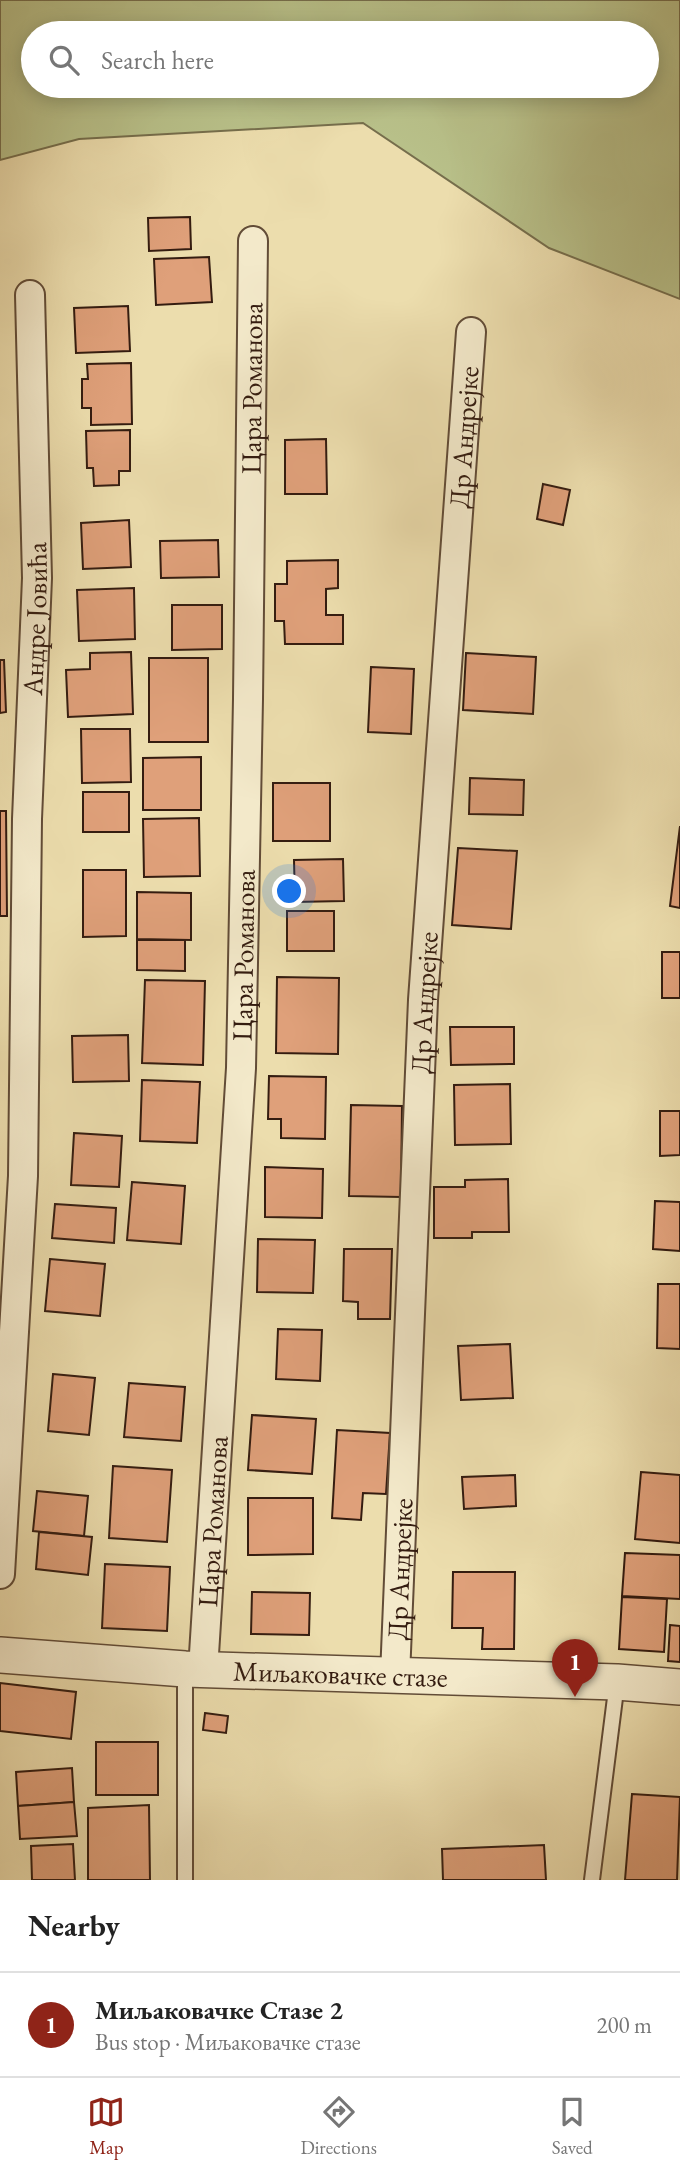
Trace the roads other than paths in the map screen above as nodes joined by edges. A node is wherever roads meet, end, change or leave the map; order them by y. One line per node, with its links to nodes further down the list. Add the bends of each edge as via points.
1 (253, 241): 6 (street, Цара Романова, via 242,1068)
2 (30, 295): 4 (street, Андре Јовића, via 37,578 27,819 23,1176)
3 (471, 332): 7 (street, Др Андрејке, via 423,1000)
4 (0, 1574)
5 (0, 1655): 6 (street, Миљаковачке стазе)
6 (194, 1670): 7 (street, Миљаковачке стазе); 10 (lane)
7 (395, 1676): 8 (street, Миљаковачке стазе)
8 (617, 1682): 9 (street, Миљаковачке стазе); 11 (lane)
9 (680, 1687)
10 (185, 1880)
11 (592, 1880)

